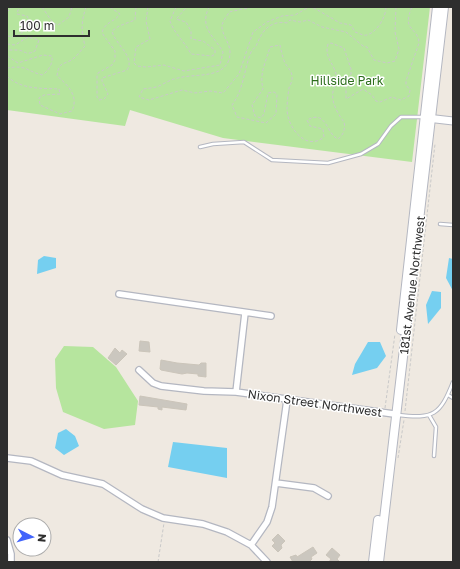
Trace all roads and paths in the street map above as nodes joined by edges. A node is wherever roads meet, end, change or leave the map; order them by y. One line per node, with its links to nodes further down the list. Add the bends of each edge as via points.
1 (12, 7): 18 (path)
2 (23, 7): 19 (path, via 17,14 26,16 30,26 16,37)
3 (42, 7): 4 (path, via 53,23 58,25 69,17)
4 (72, 7)
5 (86, 7): 24 (path, via 81,25 85,46 78,51 75,58 61,64 57,76 70,88 75,102 72,111 60,114 40,105 39,98 44,95 60,94 59,89 25,86)
6 (110, 7): 7 (path, via 120,14 105,25 102,33 115,51 115,60 112,65 98,73 99,100 108,94 102,78 129,68 128,57 112,31 135,20)
7 (136, 7)
8 (148, 7): 11 (path, via 146,21 150,39 136,46 134,63 146,67 164,65 184,71 220,65 223,58 223,52 206,27)
9 (176, 7): 10 (path, via 170,22 178,38 186,42 191,54 212,56 215,50 203,41 191,39 186,22 176,19)
10 (187, 7)
11 (209, 7)
12 (252, 7): 13 (path, via 229,12 224,20 222,28 230,51 227,64 223,68 209,74 184,76 161,86 143,89 139,97 149,100 182,90 195,93 210,90 222,93 239,74 255,29 276,18 295,15 309,7 351,25 355,32 368,35 378,26)
13 (386, 7)
14 (396, 7): 15 (path, via 395,32 399,49 394,60 389,63 374,60 367,47 355,41 346,32 322,27 308,20 290,20 267,27 252,50 242,84 232,105 237,117 266,123 276,114 274,92 268,93 261,118 255,116 252,105 263,89 261,73 270,47 280,45 285,63 290,67 292,80 286,110 293,128 302,139 311,141 324,137 323,129 310,126 307,120 309,119 321,119 338,139 342,137 344,122 331,94 332,88 337,84 337,74 326,55 328,44 344,48 348,55 351,74 346,81 346,99 363,90 380,102 392,97 401,100 410,96 406,81 419,43 419,38 408,23)
15 (412, 7)
16 (437, 7): 25 (main road, 181st Avenue Northwest)
17 (444, 7): 25 (main road, 181st Avenue Northwest)
18 (7, 12)
19 (7, 36)
20 (7, 44): 21 (path, via 15,45 28,37 39,40 35,51 31,53)
21 (7, 50)
22 (7, 56): 23 (path, via 18,63 43,55 52,56 53,60 47,73 42,75 24,66)
23 (7, 68)
24 (7, 76)
25 (428, 118): 26 (street); 28 (lane, via 401,117 378,144 361,154 328,163 272,160 244,142); 40 (main road, 181st Avenue Northwest)
26 (453, 121)
27 (435, 142): 40 (path)
28 (200, 147)
29 (440, 224): 30 (lane)
30 (453, 225)
31 (119, 294): 32 (street)
32 (245, 313): 33 (street); 36 (street)
33 (271, 316)
34 (139, 370): 36 (street, Nixon Street Northwest, via 153,383 161,386)
35 (453, 382): 37 (lane)
36 (236, 392): 39 (street, Nixon Street Northwest)
37 (448, 395): 38 (lane); 41 (lane, via 439,410)
38 (453, 398)
39 (288, 400): 40 (street, Nixon Street Northwest); 44 (street)
40 (397, 414): 41 (lane); 52 (main road, 181st Avenue Northwest); 53 (main road, 181st Avenue Northwest)
41 (429, 415): 42 (lane, via 436,427)
42 (434, 456)
43 (7, 458): 46 (street, via 31,460 70,478 103,484 142,509)
44 (276, 483): 45 (street, via 314,488); 48 (street, via 270,514)
45 (328, 496)
46 (165, 519): 48 (street, via 212,526); 50 (path)
47 (7, 540): 49 (street)
48 (251, 545): 51 (street)
49 (11, 562)
50 (158, 562)
51 (267, 562)
52 (373, 562)
53 (379, 562)

